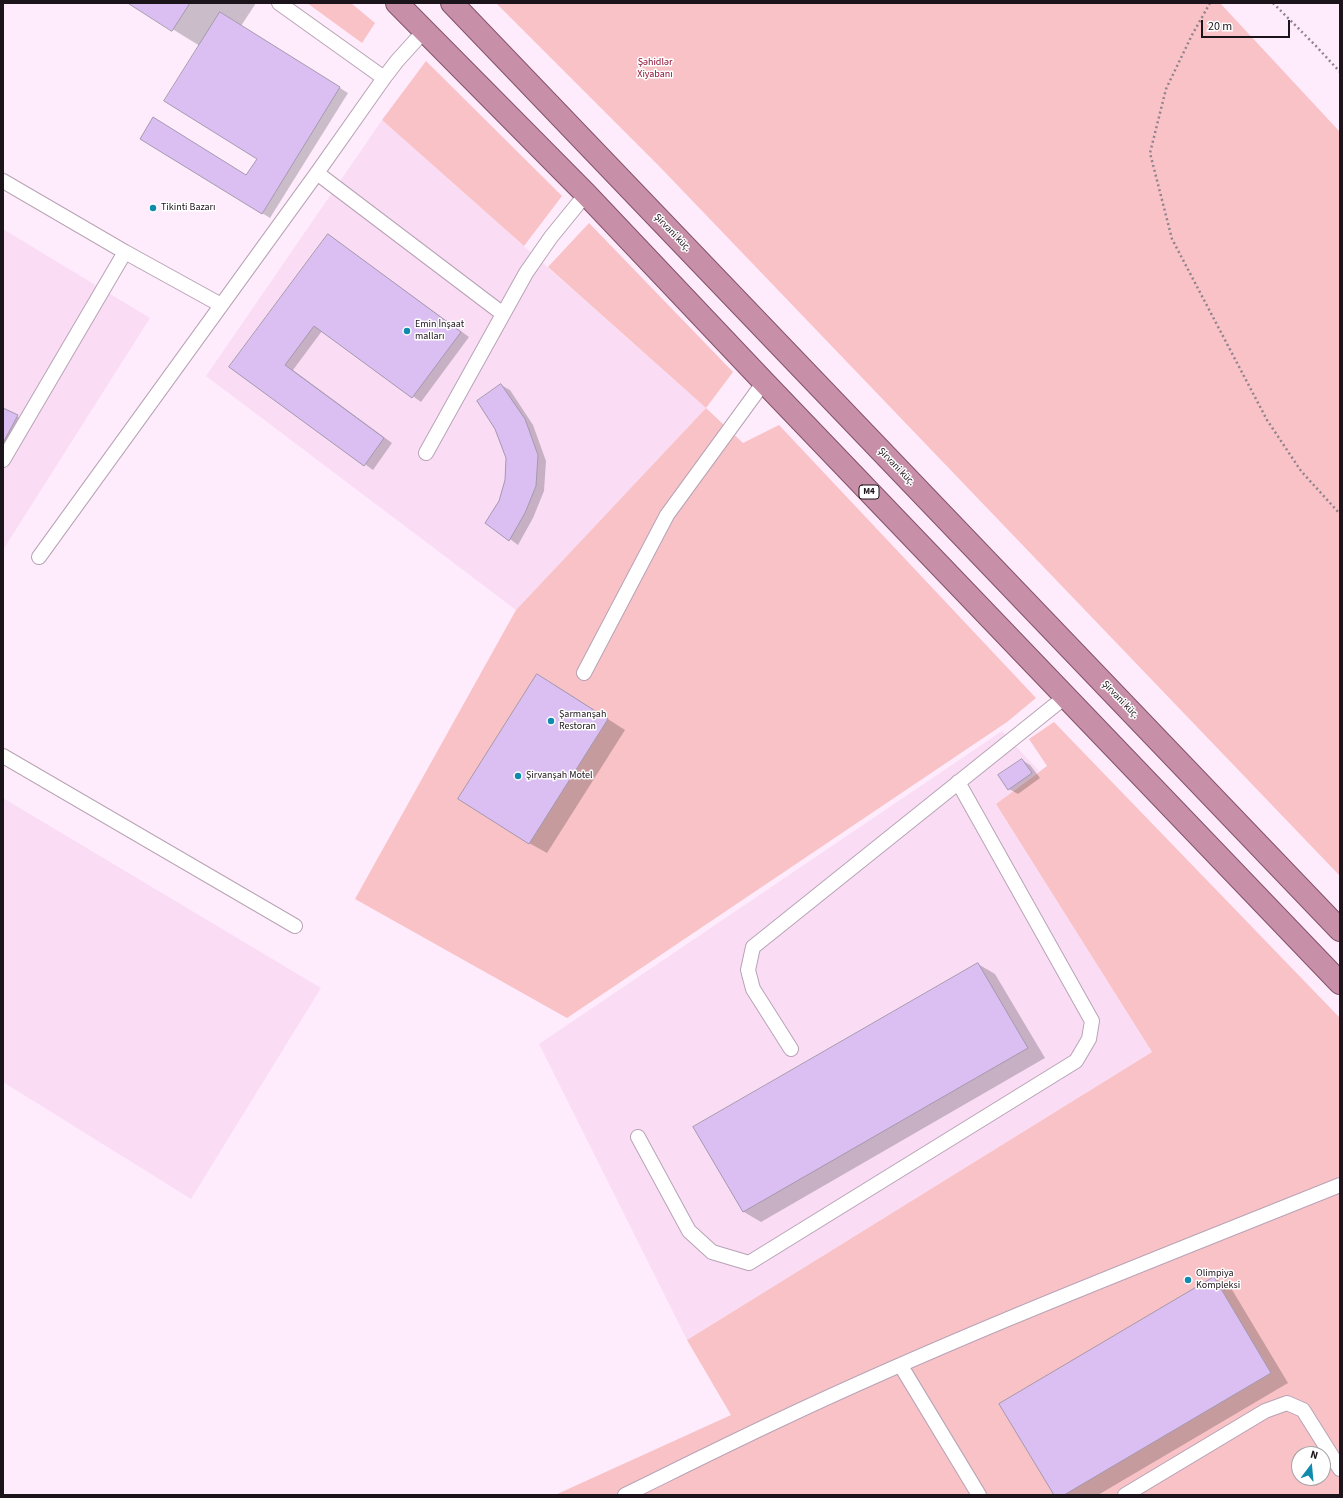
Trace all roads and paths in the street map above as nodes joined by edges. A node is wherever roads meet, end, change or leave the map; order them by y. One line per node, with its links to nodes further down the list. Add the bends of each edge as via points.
1 (279, 3): 8 (lane)
2 (397, 3): 6 (highway, M4)
3 (452, 3): 25 (highway, Şirvani küç.)
4 (1210, 3): 18 (path, via 1166,89 1150,153 1172,239 1267,420 1301,472)
5 (1273, 3): 7 (path)
6 (425, 30): 8 (lane); 11 (highway, M4)
7 (1340, 72)
8 (384, 78): 9 (lane)
9 (317, 173): 13 (lane); 14 (lane)
10 (3, 181): 12 (lane)
11 (586, 194): 14 (lane, via 526,273); 15 (highway, M4)
12 (125, 252): 13 (lane); 17 (lane)
13 (221, 305): 19 (lane)
14 (503, 314): 16 (lane)
15 (764, 382): 20 (lane, via 667,515); 21 (highway, M4)
16 (426, 453)
17 (3, 460)
18 (1340, 514)
19 (39, 557)
20 (584, 673)
21 (1065, 697): 23 (lane); 26 (highway, M4)
22 (3, 756): 24 (lane)
23 (958, 782): 27 (lane, via 753,946 748,970 753,989); 28 (lane, via 1092,1021 1089,1039 1076,1061 749,1263 712,1252 689,1231)
24 (295, 926)
25 (1340, 930)
26 (1340, 983)
27 (791, 1049)
28 (638, 1137)
29 (1340, 1185): 30 (lane)
30 (901, 1366): 32 (lane, via 778,1421); 33 (lane)
31 (1340, 1469): 34 (lane, via 1304,1410 1287,1403 1265,1411)
32 (625, 1495)
33 (979, 1495)
34 (1125, 1495)

